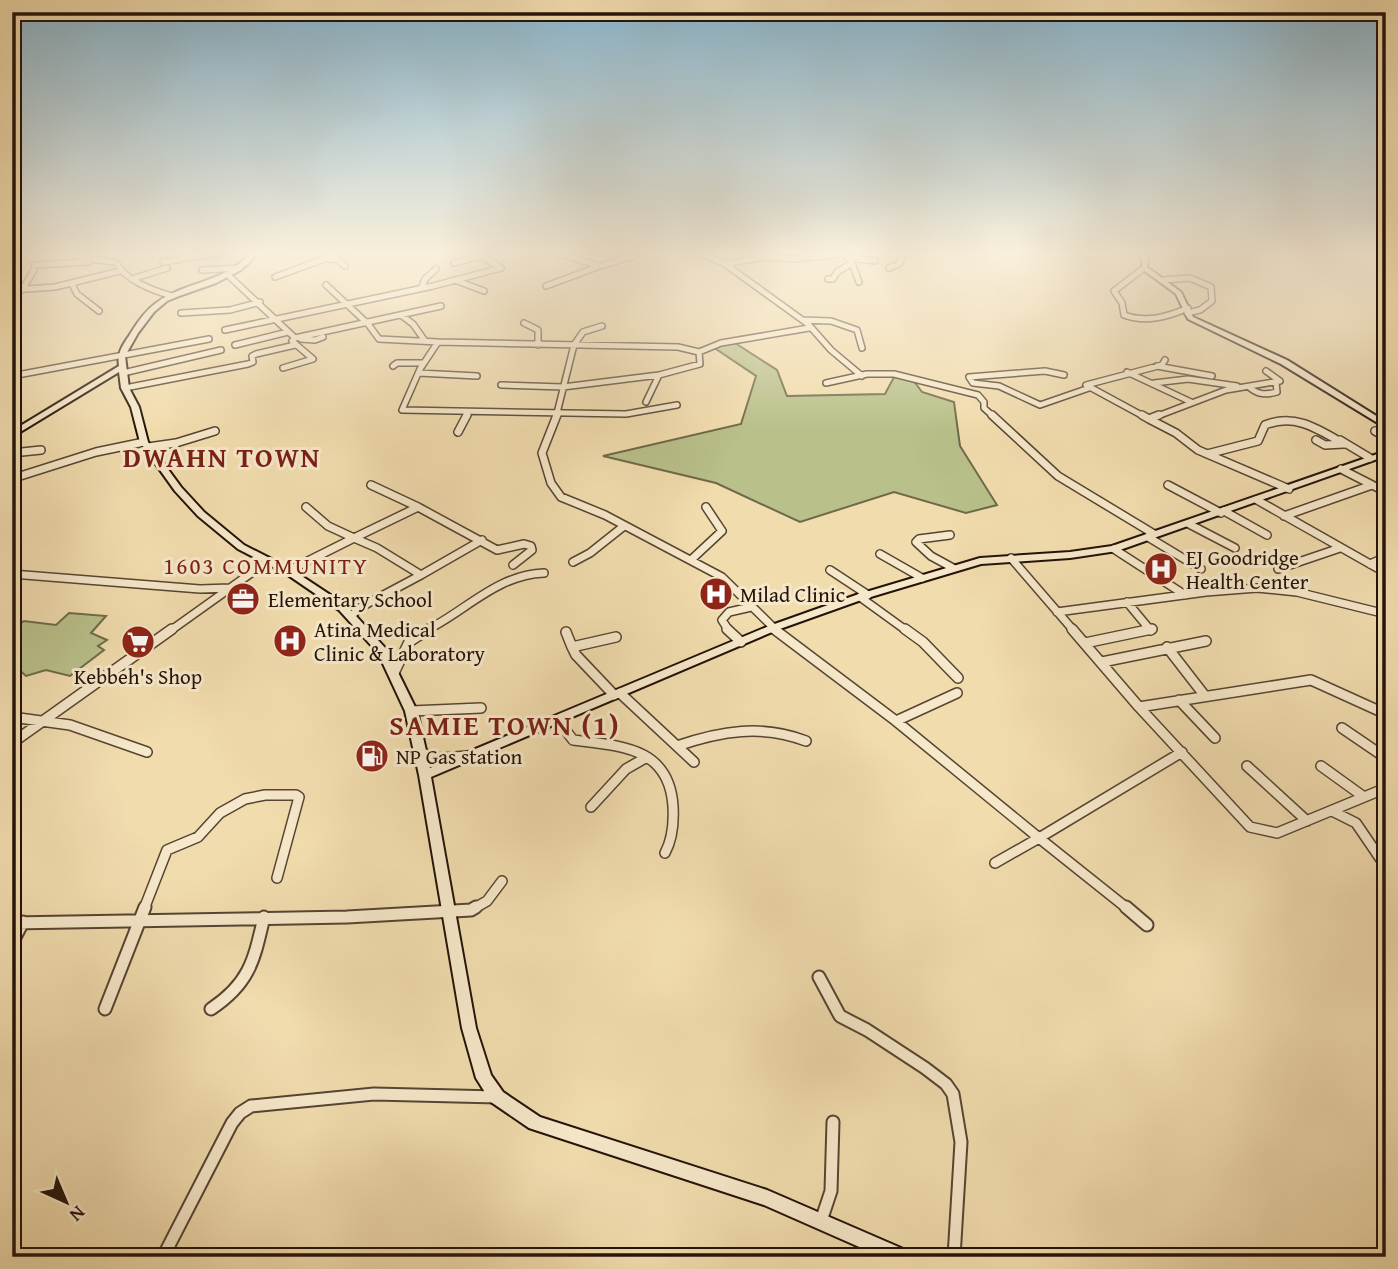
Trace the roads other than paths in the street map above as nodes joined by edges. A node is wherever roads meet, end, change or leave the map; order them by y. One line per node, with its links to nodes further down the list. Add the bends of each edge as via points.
1 (153, 310): 35 (street)
2 (226, 310): 10 (street)
3 (268, 310): 12 (street)
4 (310, 310): 12 (street)
5 (351, 310): 14 (street)
6 (422, 310): 11 (street)
7 (789, 310): 13 (street)
8 (1123, 310): 9 (street, via 1124,315 1139,319)
9 (1187, 310): 64 (street, via 1203,325 1284,362)
10 (181, 313)
11 (401, 315): 14 (street); 23 (street)
12 (275, 318): 18 (street); 19 (street)
13 (803, 320): 17 (street); 29 (street, via 833,320 852,327)
14 (366, 322): 22 (street); 23 (street, via 379,339)
15 (524, 323): 27 (street, via 538,330)
16 (602, 326): 28 (street, via 583,332)
17 (809, 328): 31 (street, via 721,343); 46 (street)
18 (225, 330)
19 (288, 332): 22 (street); 24 (street)
20 (323, 337): 22 (street)
21 (209, 339): 35 (street)
22 (295, 341): 32 (street); 38 (street, via 313,359)
23 (425, 341): 25 (street)
24 (251, 342): 26 (street); 32 (street)
25 (438, 342): 27 (street); 34 (street)
26 (235, 345)
27 (538, 345): 28 (street)
28 (574, 345): 31 (street, via 678,347); 53 (street)
29 (862, 348)
30 (221, 350): 35 (street)
31 (699, 352): 42 (street, via 700,364)
32 (256, 354): 56 (street, via 251,363)
33 (1165, 360): 37 (street)
34 (424, 363): 36 (street); 41 (street)
35 (122, 365): 44 (street); 56 (street); 68 (street)
36 (393, 366)
37 (1155, 366): 40 (street); 47 (street)
38 (283, 368)
39 (1266, 371): 48 (street, via 1281,380)
40 (1127, 372): 51 (street); 54 (street, via 1086,384)
41 (419, 373): 45 (street); 61 (street, via 402,410)
42 (659, 375): 53 (street); 58 (street)
43 (1063, 375): 50 (street, via 1045,371 970,376)
44 (12, 376)
45 (477, 376)
46 (862, 376): 49 (street); 57 (street, via 900,374)
47 (1212, 376)
48 (1276, 382): 55 (street); 55 (street, via 1277,392 1268,394)
49 (827, 383)
50 (973, 383): 54 (street, via 999,386 1040,405); 57 (street)
51 (1154, 383): 55 (street, via 1188,379); 59 (street)
52 (501, 385): 53 (street)
53 (563, 387): 62 (street)
54 (1089, 387): 63 (street)
55 (1245, 387): 59 (street)
56 (125, 388): 72 (street)
57 (972, 395): 93 (street, via 983,398 984,408 1058,476)
58 (646, 402)
59 (1191, 402): 63 (street)
60 (677, 405): 62 (street, via 626,414)
61 (468, 413): 62 (street); 67 (street)
62 (557, 414): 91 (street, via 542,453 551,483 561,497)
63 (1149, 419): 75 (street)
64 (1386, 426)
65 (215, 431): 72 (street, via 176,443)
66 (1375, 431): 69 (street)
67 (458, 432)
68 (12, 435)
69 (1386, 437)
70 (1316, 440): 71 (street, via 1325,445)
71 (1343, 442): 75 (street, via 1309,423 1287,419 1265,425 1257,442); 76 (street)
72 (146, 444): 78 (street, via 96,452); 104 (street, via 201,514 241,547)
73 (41, 450): 74 (street)
74 (12, 453)
75 (1207, 454): 82 (street)
76 (1381, 456): 77 (street)
77 (1341, 469): 81 (street); 82 (street)
78 (14, 478)
79 (371, 485): 86 (street)
80 (1168, 485): 88 (street)
81 (1372, 485): 83 (street); 89 (street)
82 (1289, 489): 84 (street)
83 (1386, 492)
84 (1256, 500): 88 (street); 89 (street)
85 (306, 506): 95 (street, via 336,531)
86 (418, 507): 95 (street); 96 (street)
87 (706, 507): 103 (street, via 722,531)
88 (1222, 512): 90 (street); 94 (street)
89 (1284, 516): 98 (street)
90 (1189, 524): 93 (street); 97 (street)
91 (624, 526): 103 (street); 105 (street)
92 (950, 535): 108 (street, via 916,542)
93 (1151, 536): 99 (street); 109 (street)
94 (1267, 536)
95 (354, 538): 112 (street); 116 (street)
96 (482, 540): 107 (street, via 498,550 531,545); 116 (street)
97 (1235, 548)
98 (1340, 548): 106 (street); 110 (street)
99 (1114, 549): 102 (street); 119 (street)
100 (880, 554): 117 (street)
101 (1386, 557): 106 (street)
102 (1011, 558): 108 (street); 123 (street)
103 (692, 559): 122 (street, via 730,584)
104 (268, 561): 112 (street); 118 (street)
105 (573, 562)
106 (1370, 564): 114 (street)
107 (513, 565)
108 (954, 568): 117 (street)
109 (1201, 569)
110 (1278, 569)
111 (830, 570): 120 (street)
112 (288, 571): 125 (street)
113 (544, 573): 135 (street, via 510,580 413,638)
114 (1386, 573)
115 (12, 574): 118 (street, via 200,589)
116 (421, 575): 125 (street)
117 (922, 578): 120 (street)
118 (233, 587): 147 (street)
119 (1185, 595): 121 (street); 124 (street, via 1256,589 1297,592)
120 (864, 596): 126 (street); 136 (street, via 923,642)
121 (1127, 602): 123 (street); 131 (street, via 1151,631)
122 (751, 607): 126 (street); 130 (street, via 729,612 722,620)
123 (1057, 612): 131 (street)
124 (1386, 614)
125 (351, 617): 135 (street, via 383,652)
126 (774, 628): 130 (street); 148 (street)
127 (566, 632): 132 (street)
128 (616, 637): 132 (street)
129 (1206, 641): 133 (street)
130 (741, 642): 138 (street)
131 (1085, 643): 134 (street)
132 (572, 647): 138 (street)
133 (1167, 648): 134 (street); 139 (street)
134 (1102, 662): 141 (street)
135 (394, 673): 143 (street)
136 (958, 678)
137 (957, 693): 148 (street)
138 (617, 694): 146 (street); 153 (street)
139 (1205, 696): 140 (street); 144 (street, via 1311,680)
140 (1179, 700): 141 (street); 150 (street)
141 (1139, 707): 155 (street)
142 (481, 708): 143 (street)
143 (411, 711): 156 (street)
144 (1386, 714)
145 (12, 717): 147 (street)
146 (558, 720): 157 (street); 158 (street, via 573,740)
147 (42, 721): 152 (street); 154 (street, via 70,725)
148 (896, 721): 169 (street)
149 (1342, 728): 159 (street)
150 (1215, 738)
151 (806, 741): 153 (street, via 766,729 727,731)
152 (12, 743)
153 (677, 746): 160 (street)
154 (147, 752)
155 (1182, 752): 168 (street, via 1250,827 1277,833); 169 (street)
156 (420, 753): 157 (street, via 442,758); 163 (street)
157 (470, 756): 163 (street)
158 (648, 757): 166 (street, via 626,769); 170 (street, via 664,769 671,785 674,824)
159 (1386, 758)
160 (694, 762)
161 (1247, 766): 168 (street)
162 (1321, 766): 165 (street)
163 (425, 775): 175 (street)
164 (1386, 788): 165 (street)
165 (1364, 797): 167 (street)
166 (591, 807)
167 (1332, 811): 168 (street); 172 (street, via 1356,823)
168 (1307, 821)
169 (1039, 838): 171 (street); 179 (street)
170 (665, 853)
171 (995, 863)
172 (1386, 867)
173 (277, 878): 177 (street, via 299,797 292,793 245,799 220,813 198,837 167,850)
174 (502, 881): 175 (street, via 488,901 471,909)
175 (448, 911): 176 (street); 184 (street, via 469,1028 484,1079)
176 (264, 917): 177 (street); 183 (street, via 250,974 233,996)
177 (138, 920): 178 (street); 182 (street)
178 (18, 922): 180 (street)
179 (1147, 925)
180 (12, 943)
181 (818, 977): 189 (street, via 840,1016 925,1068 953,1094 961,1142)
182 (105, 1009)
183 (211, 1009)
184 (497, 1097): 186 (street, via 535,1123 767,1198); 187 (street, via 381,1094 251,1106 232,1123)
185 (833, 1122): 186 (street, via 831,1192)
186 (821, 1221): 188 (street)
187 (163, 1257)
188 (902, 1257)
189 (954, 1257)

